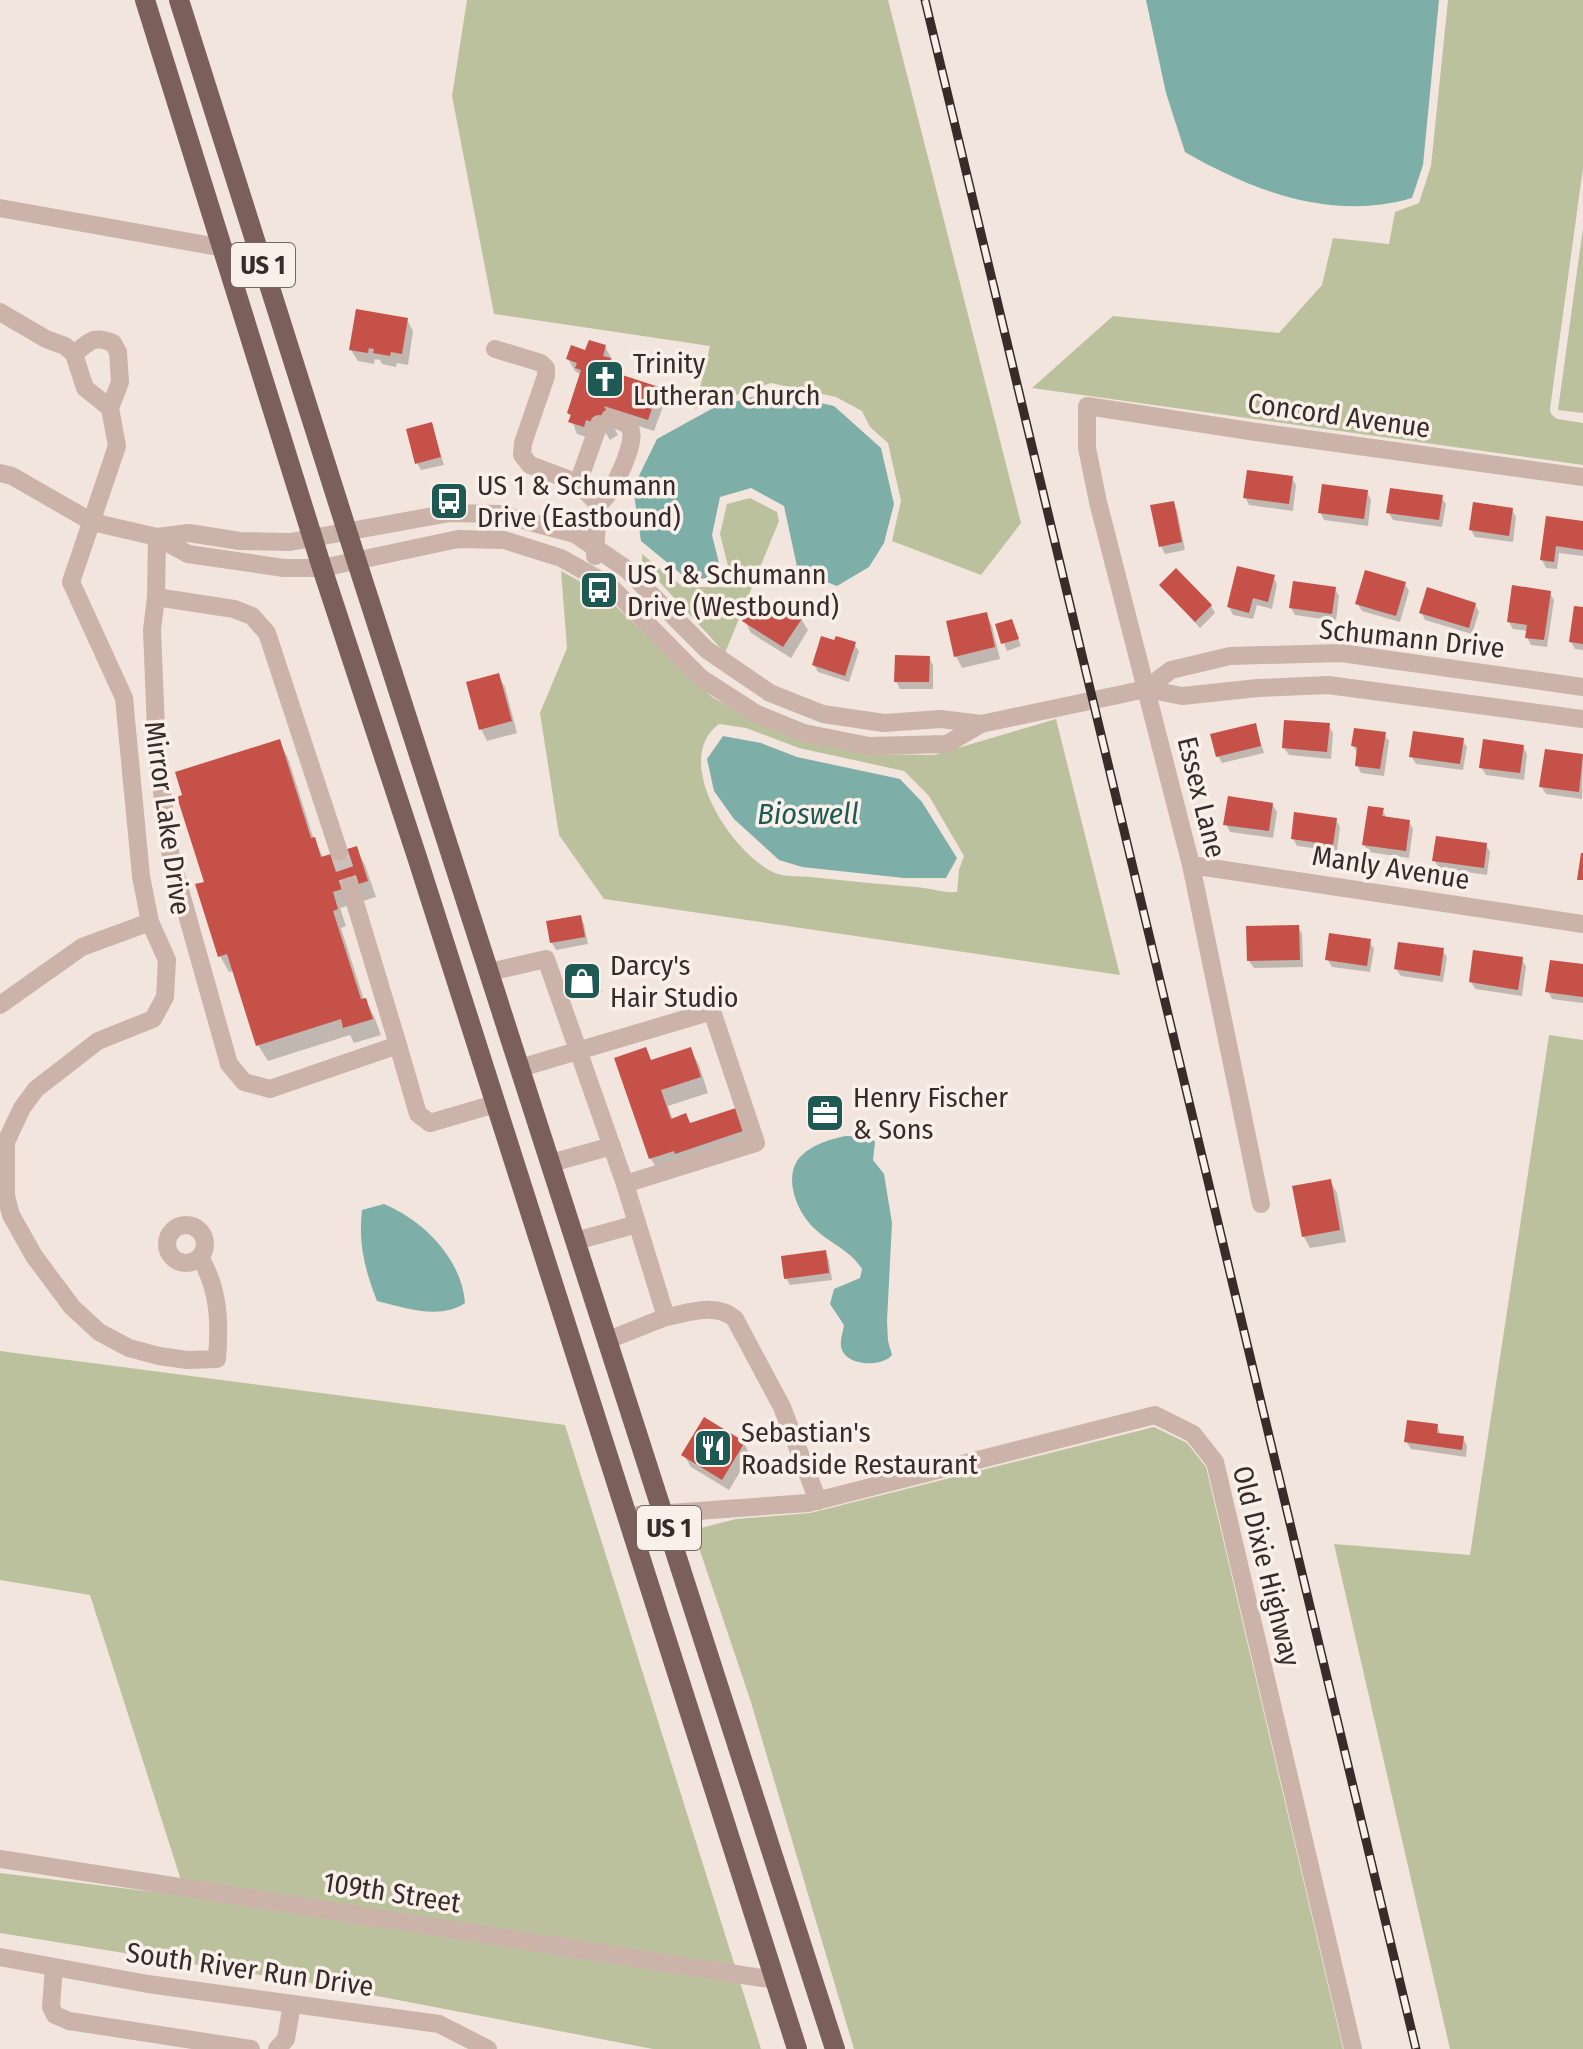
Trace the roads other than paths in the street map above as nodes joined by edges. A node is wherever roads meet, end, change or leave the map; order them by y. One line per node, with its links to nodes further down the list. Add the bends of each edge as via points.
1 (145, 0): 4 (main road, US 1)
2 (179, 0): 15 (main road, US 1)
3 (0, 208): 4 (street)
4 (224, 248): 17 (main road, US 1)
5 (0, 312): 7 (street)
6 (495, 349): 12 (street, via 546,368 522,455 530,465)
7 (74, 354): 9 (street, via 85,388); 9 (street, via 89,341 113,343 120,382)
8 (1087, 406): 11 (street, Concord Avenue); 27 (street, Essex Lane, via 1087,448)
9 (110, 408): 14 (street, Mirror Lake Drive, via 117,446)
10 (0, 473): 14 (street)
11 (1583, 477)
12 (578, 483): 13 (street); 13 (street, via 605,421 627,424 631,439 613,488)
13 (598, 504): 18 (street)
14 (92, 522): 16 (street); 34 (street, Mirror Lake Drive, via 71,582 124,698)
15 (347, 531): 17 (street, Schumann Drive); 18 (street, Schumann Drive, via 450,513 500,514 575,534); 19 (main road, US 1)
16 (157, 537): 17 (street, Schumann Drive, via 189,533 240,541); 20 (street, Schumann Drive, via 188,554); 22 (street)
17 (314, 538): 20 (main road, US 1)
18 (596, 547): 21 (street); 30 (street, Schumann Drive, via 625,568 707,650 770,693 823,714 853,719)
19 (357, 563): 20 (street, Schumann Drive); 21 (street, Schumann Drive, via 458,539 504,540); 36 (main road, US 1)
20 (322, 568): 41 (main road, US 1)
21 (593, 574): 30 (street, Schumann Drive, via 701,678 757,714 804,733 869,746 947,744)
22 (156, 597): 31 (street, via 234,609 252,616 267,633); 38 (street, via 152,630 157,755 171,858 229,1064 244,1082 270,1089)
23 (1341, 653): 24 (street, Schumann Drive); 25 (street); 27 (street, Schumann Drive, via 1230,656 1171,670)
24 (1537, 681): 26 (street, Schumann Drive); 28 (street)
25 (1337, 686): 27 (street, Schumann Drive, via 1182,696); 28 (street, Schumann Drive)
26 (1583, 687)
27 (1146, 689): 30 (street, Schumann Drive); 32 (street, Essex Lane)
28 (1535, 712): 29 (street, Schumann Drive)
29 (1583, 719)
30 (981, 724)
31 (339, 852)
32 (1191, 865): 35 (street, Manly Avenue); 45 (street, Essex Lane)
33 (350, 886): 38 (street)
34 (150, 922): 37 (street, via 82,947); 46 (street, Mirror Lake Drive, via 167,960 165,997 153,1019 98,1041 36,1089 22,1108 6,1142)
35 (1583, 924)
36 (489, 972): 39 (street, via 546,959); 40 (main road, US 1)
37 (0, 1005)
38 (398, 1045): 41 (street, via 418,1114 430,1123)
39 (579, 1052): 40 (street); 42 (street); 44 (street, via 712,1011 756,1143)
40 (520, 1068): 43 (main road, US 1)
41 (495, 1104): 54 (main road, US 1)
42 (612, 1146): 43 (street); 44 (street)
43 (551, 1163): 48 (main road, US 1)
44 (625, 1184): 47 (street)
45 (1261, 1204)
46 (5, 1217): 49 (street, Mirror Lake Drive, via 72,1307 99,1332 159,1356 217,1359 217,1301)
47 (637, 1224): 48 (street); 50 (street)
48 (576, 1241): 51 (main road, US 1)
49 (200, 1257)
50 (666, 1317): 51 (street); 52 (street, via 705,1309 726,1310 735,1319 782,1407)
51 (608, 1340): 53 (main road, US 1)
52 (818, 1501): 53 (street, Old Dixie Highway); 65 (street, Old Dixie Highway, via 1155,1415 1193,1434 1215,1462)
53 (664, 1513): 54 (street, Old Dixie Highway); 64 (main road, US 1)
54 (628, 1516): 58 (main road, US 1)
55 (0, 1859): 58 (street, 109th Street)
56 (0, 1957): 57 (street, South River Run Drive)
57 (54, 1967): 59 (street, South River Run Drive); 60 (street, via 51,2007 69,2021)
58 (775, 1980): 63 (main road, US 1)
59 (292, 2004): 61 (street, via 286,2039); 62 (street, South River Run Drive, via 439,2024)
60 (251, 2049)
61 (277, 2049)
62 (488, 2049)
63 (797, 2049)
64 (835, 2049)
65 (1353, 2049)

